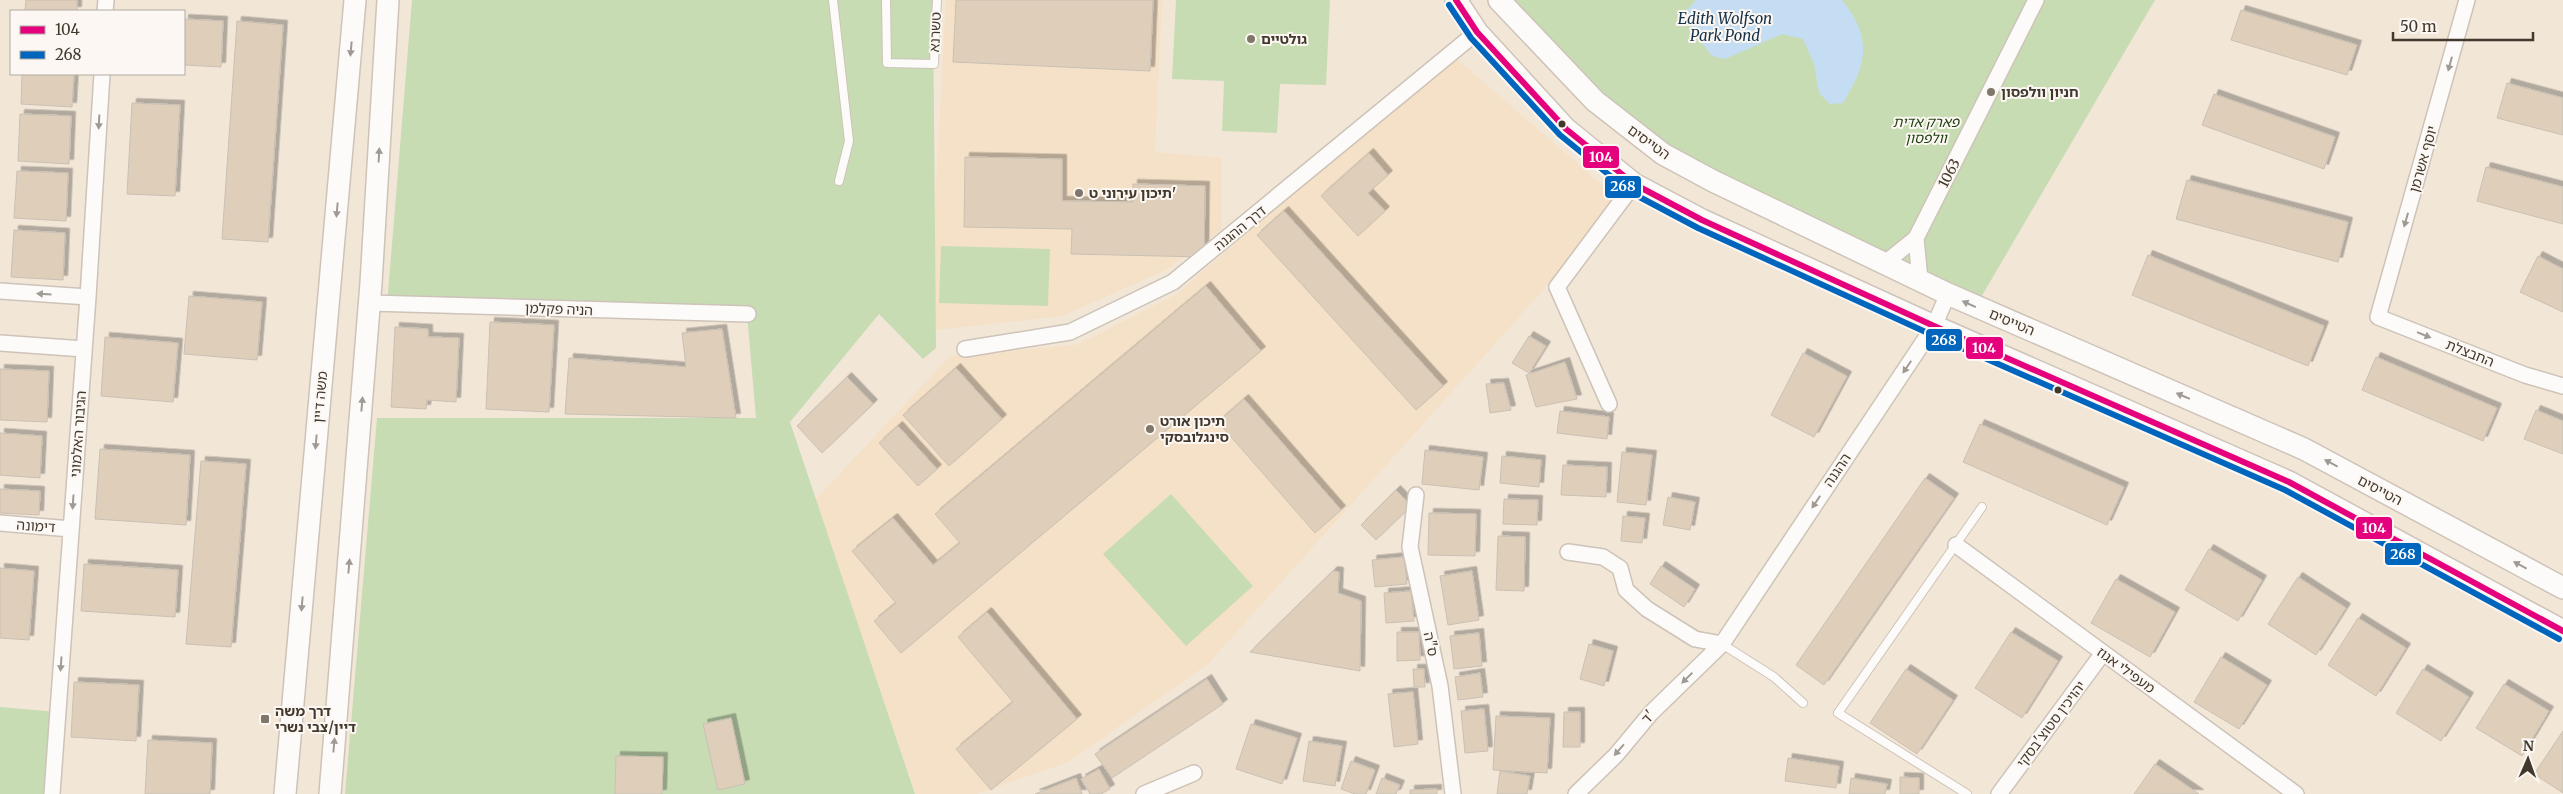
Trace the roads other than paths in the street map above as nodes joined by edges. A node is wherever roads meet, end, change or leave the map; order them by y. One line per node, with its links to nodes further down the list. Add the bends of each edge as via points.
1 (355, 0): 42 (main road, משה דיין, one-way to 42)
2 (388, 0): 20 (main road, one-way to 2)
3 (833, 0): 12 (lane, via 849,141)
4 (886, 0): 5 (lane, טשרנא, via 887,63 934,64)
5 (937, 0)
6 (1456, 0): 10 (main road)
7 (1499, 0): 15 (main road, הטייסים, via 1595,101 1663,154)
8 (2036, 0): 14 (street, 1063)
9 (2467, 0): 22 (street, יוסף אשרמן, one-way to 22)
10 (1477, 32): 13 (main road, via 1566,129); 26 (street, דרך ההגנה, via 1173,282 1070,332)
11 (102, 75): 19 (street, הגיבור האלמוני, one-way to 19)
12 (839, 182)
13 (1634, 184): 23 (main road, via 1702,220); 28 (street, via 1557,288)
14 (1916, 238): 15 (street, 1063); 16 (street)
15 (1885, 263): 16 (main road, הטייסים)
16 (1920, 280): 18 (main road, הטייסים)
17 (0, 291): 19 (street, one-way to 17)
18 (1948, 294): 23 (street, ההגנה); 35 (main road, הטייסים, one-way to 18, via 2304,449)
19 (88, 297): 25 (street, הגיבור האלמוני)
20 (370, 303): 21 (street, הניה פקלמן); 43 (main road, one-way to 20)
21 (748, 314)
22 (2378, 317): 27 (street, החבצלת, one-way to 27, via 2525,375)
23 (1934, 326): 36 (main road, via 2289,482); 37 (street, ההגנה, one-way to 37)
24 (0, 343): 25 (street)
25 (84, 349): 32 (street, הגיבור האלמוני, one-way to 32)
26 (965, 349)
27 (2563, 386)
28 (1609, 404)
29 (1416, 495): 45 (street, ס"ה, via 1410,547 1440,686)
30 (1982, 507): 33 (lane)
31 (0, 523): 32 (street, דימונה)
32 (71, 528): 41 (street, הגיבור האלמוני, one-way to 41)
33 (1956, 545): 38 (street, מעפילי אגוז); 47 (lane, via 1838,713)
34 (1568, 552): 37 (street, via 1604,557 1620,568 1626,590 1647,609 1695,639)
35 (2563, 588)
36 (2563, 631)
37 (1722, 644): 39 (lane, via 1774,677); 46 (street, ד', one-way to 46, via 1651,713)
38 (2103, 653): 48 (street, יהויכין סטוצ'בסקי); 49 (street, מעפילי אגוז)
39 (1803, 703)
40 (1194, 773): 44 (street)
41 (52, 794)
42 (285, 794)
43 (330, 794)
44 (1144, 794)
45 (1454, 794)
46 (1576, 794)
47 (1967, 794)
48 (1999, 794)
49 (2296, 794)

